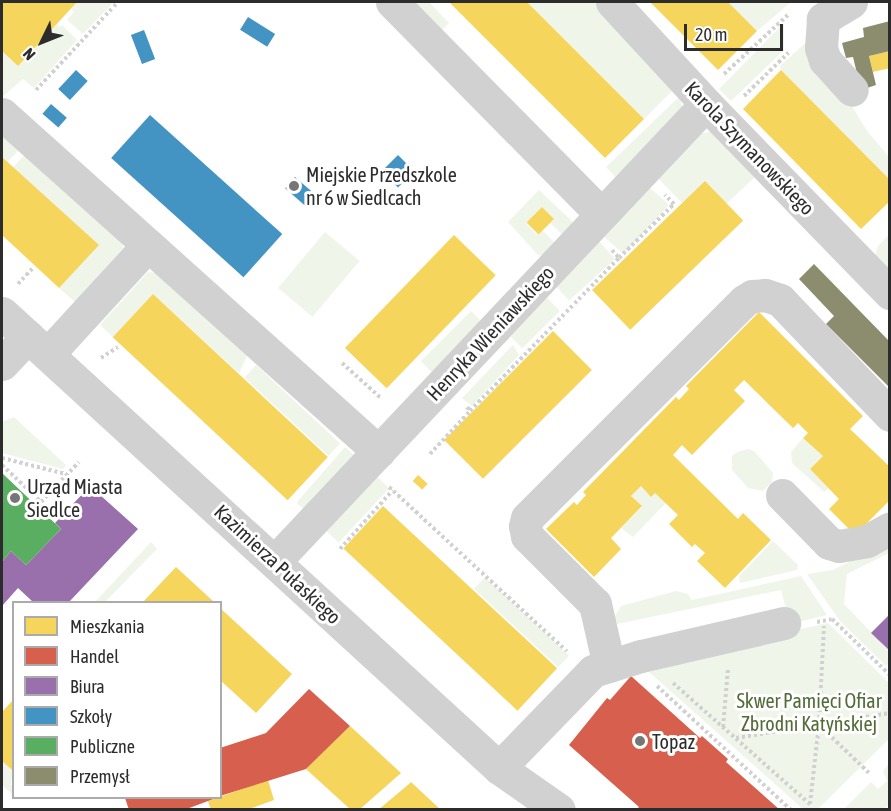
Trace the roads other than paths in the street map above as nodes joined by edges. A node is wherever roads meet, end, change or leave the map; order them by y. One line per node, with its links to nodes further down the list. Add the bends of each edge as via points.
1 (392, 2): 7 (street)
2 (612, 2): 5 (street, Karola Szymanowskiego)
3 (851, 2): 4 (street, via 824,19 805,25 825,60)
4 (852, 90)
5 (712, 92): 7 (street, Henryka Wieniawskiego); 9 (street, Karola Szymanowskiego)
6 (2, 114): 8 (street)
7 (602, 214): 14 (street, Henryka Wieniawskiego)
8 (147, 245): 11 (street); 14 (street)
9 (890, 293)
10 (7, 301): 11 (street, Kazimierza Pułaskiego)
11 (38, 345): 12 (street); 17 (street, Kazimierza Pułaskiego)
12 (2, 364)
13 (890, 415): 19 (street, via 780,300 765,295 744,301 527,518 527,536 595,604)
14 (379, 452): 17 (street, Henryka Wieniawskiego)
15 (782, 495): 16 (street, via 829,543 839,546 867,541)
16 (890, 528)
17 (275, 561): 20 (street, Kazimierza Pułaskiego)
18 (784, 623): 19 (street)
19 (609, 666): 20 (street, via 593,671)
20 (499, 768): 21 (street, Kazimierza Pułaskiego)
21 (559, 810)

